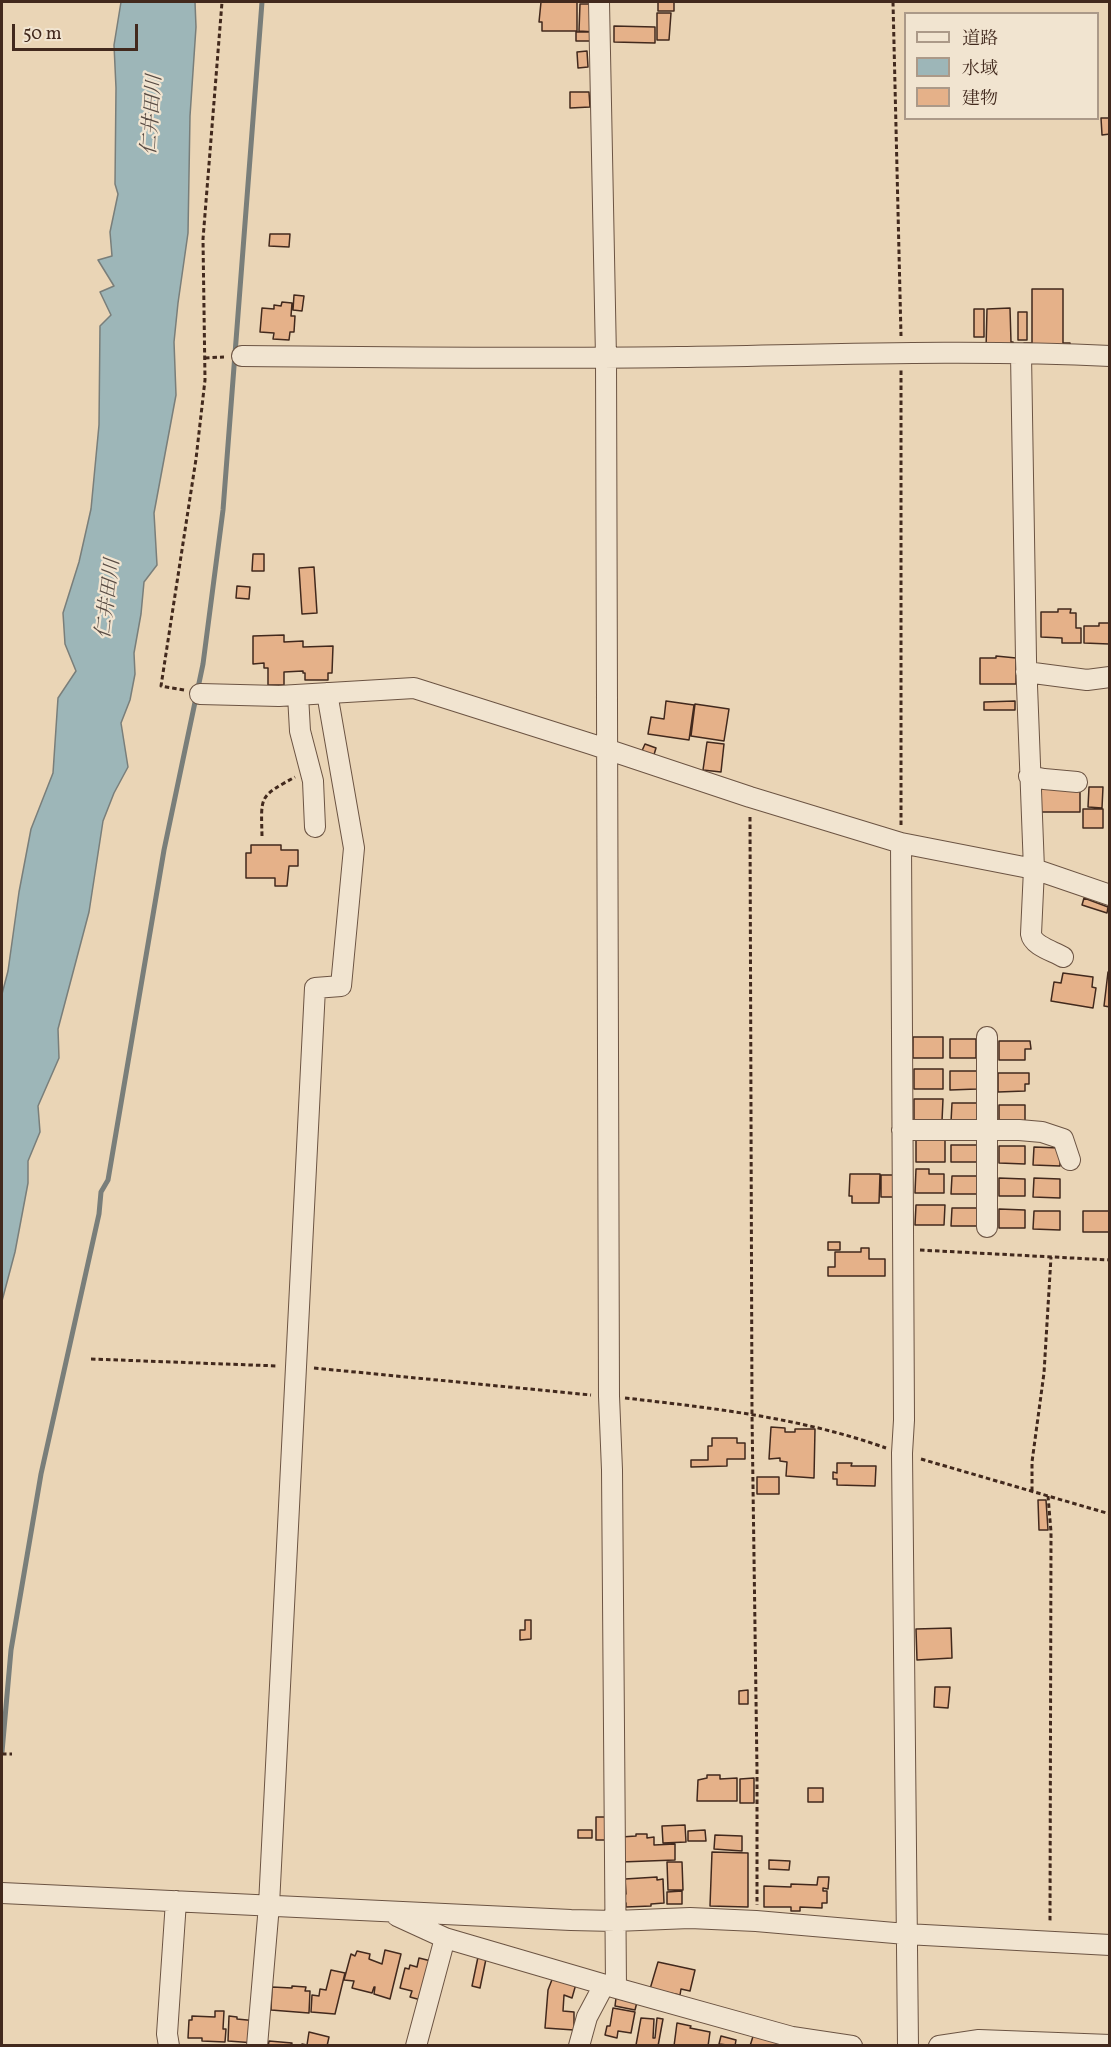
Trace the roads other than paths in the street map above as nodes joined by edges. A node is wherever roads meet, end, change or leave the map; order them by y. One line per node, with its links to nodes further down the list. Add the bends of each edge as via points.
1 (599, 2): 5 (street)
2 (1021, 354): 4 (street); 5 (street); 6 (street)
3 (242, 356): 5 (street)
4 (1110, 356)
5 (606, 358): 11 (street)
6 (1026, 672): 7 (street, via 1087,680); 12 (street)
7 (1110, 677)
8 (193, 692): 10 (street)
9 (327, 693): 10 (street); 11 (street, via 414,688); 26 (street, via 354,848 341,986 315,988)
10 (298, 695): 14 (street, via 300,731 313,781)
11 (606, 750): 15 (street); 28 (street)
12 (1029, 776): 13 (street); 16 (street)
13 (1077, 782)
14 (315, 827)
15 (901, 843): 16 (street); 20 (street)
16 (1034, 869): 17 (street); 18 (street, via 1032,939)
17 (1110, 895)
18 (1064, 957)
19 (987, 1037): 21 (street)
20 (902, 1130): 21 (street); 29 (street)
21 (987, 1130): 22 (street, via 1056,1136 1063,1139); 23 (street)
22 (1070, 1160)
23 (987, 1227)
24 (2, 1893): 25 (street)
25 (176, 1901): 26 (street); 35 (street)
26 (269, 1905): 27 (street); 36 (street)
27 (386, 1911): 28 (street); 30 (street)
28 (615, 1921): 29 (street, via 756,1920); 32 (street)
29 (906, 1934): 31 (street); 40 (street)
30 (445, 1938): 32 (street); 37 (street)
31 (1110, 1945)
32 (610, 1987): 33 (street); 38 (street, via 587,2017)
33 (791, 2041): 39 (street)
34 (1110, 2045): 41 (street, via 979,2040)
35 (169, 2046)
36 (257, 2046)
37 (416, 2046)
38 (579, 2046)
39 (852, 2046)
40 (908, 2046)
41 (939, 2046)

